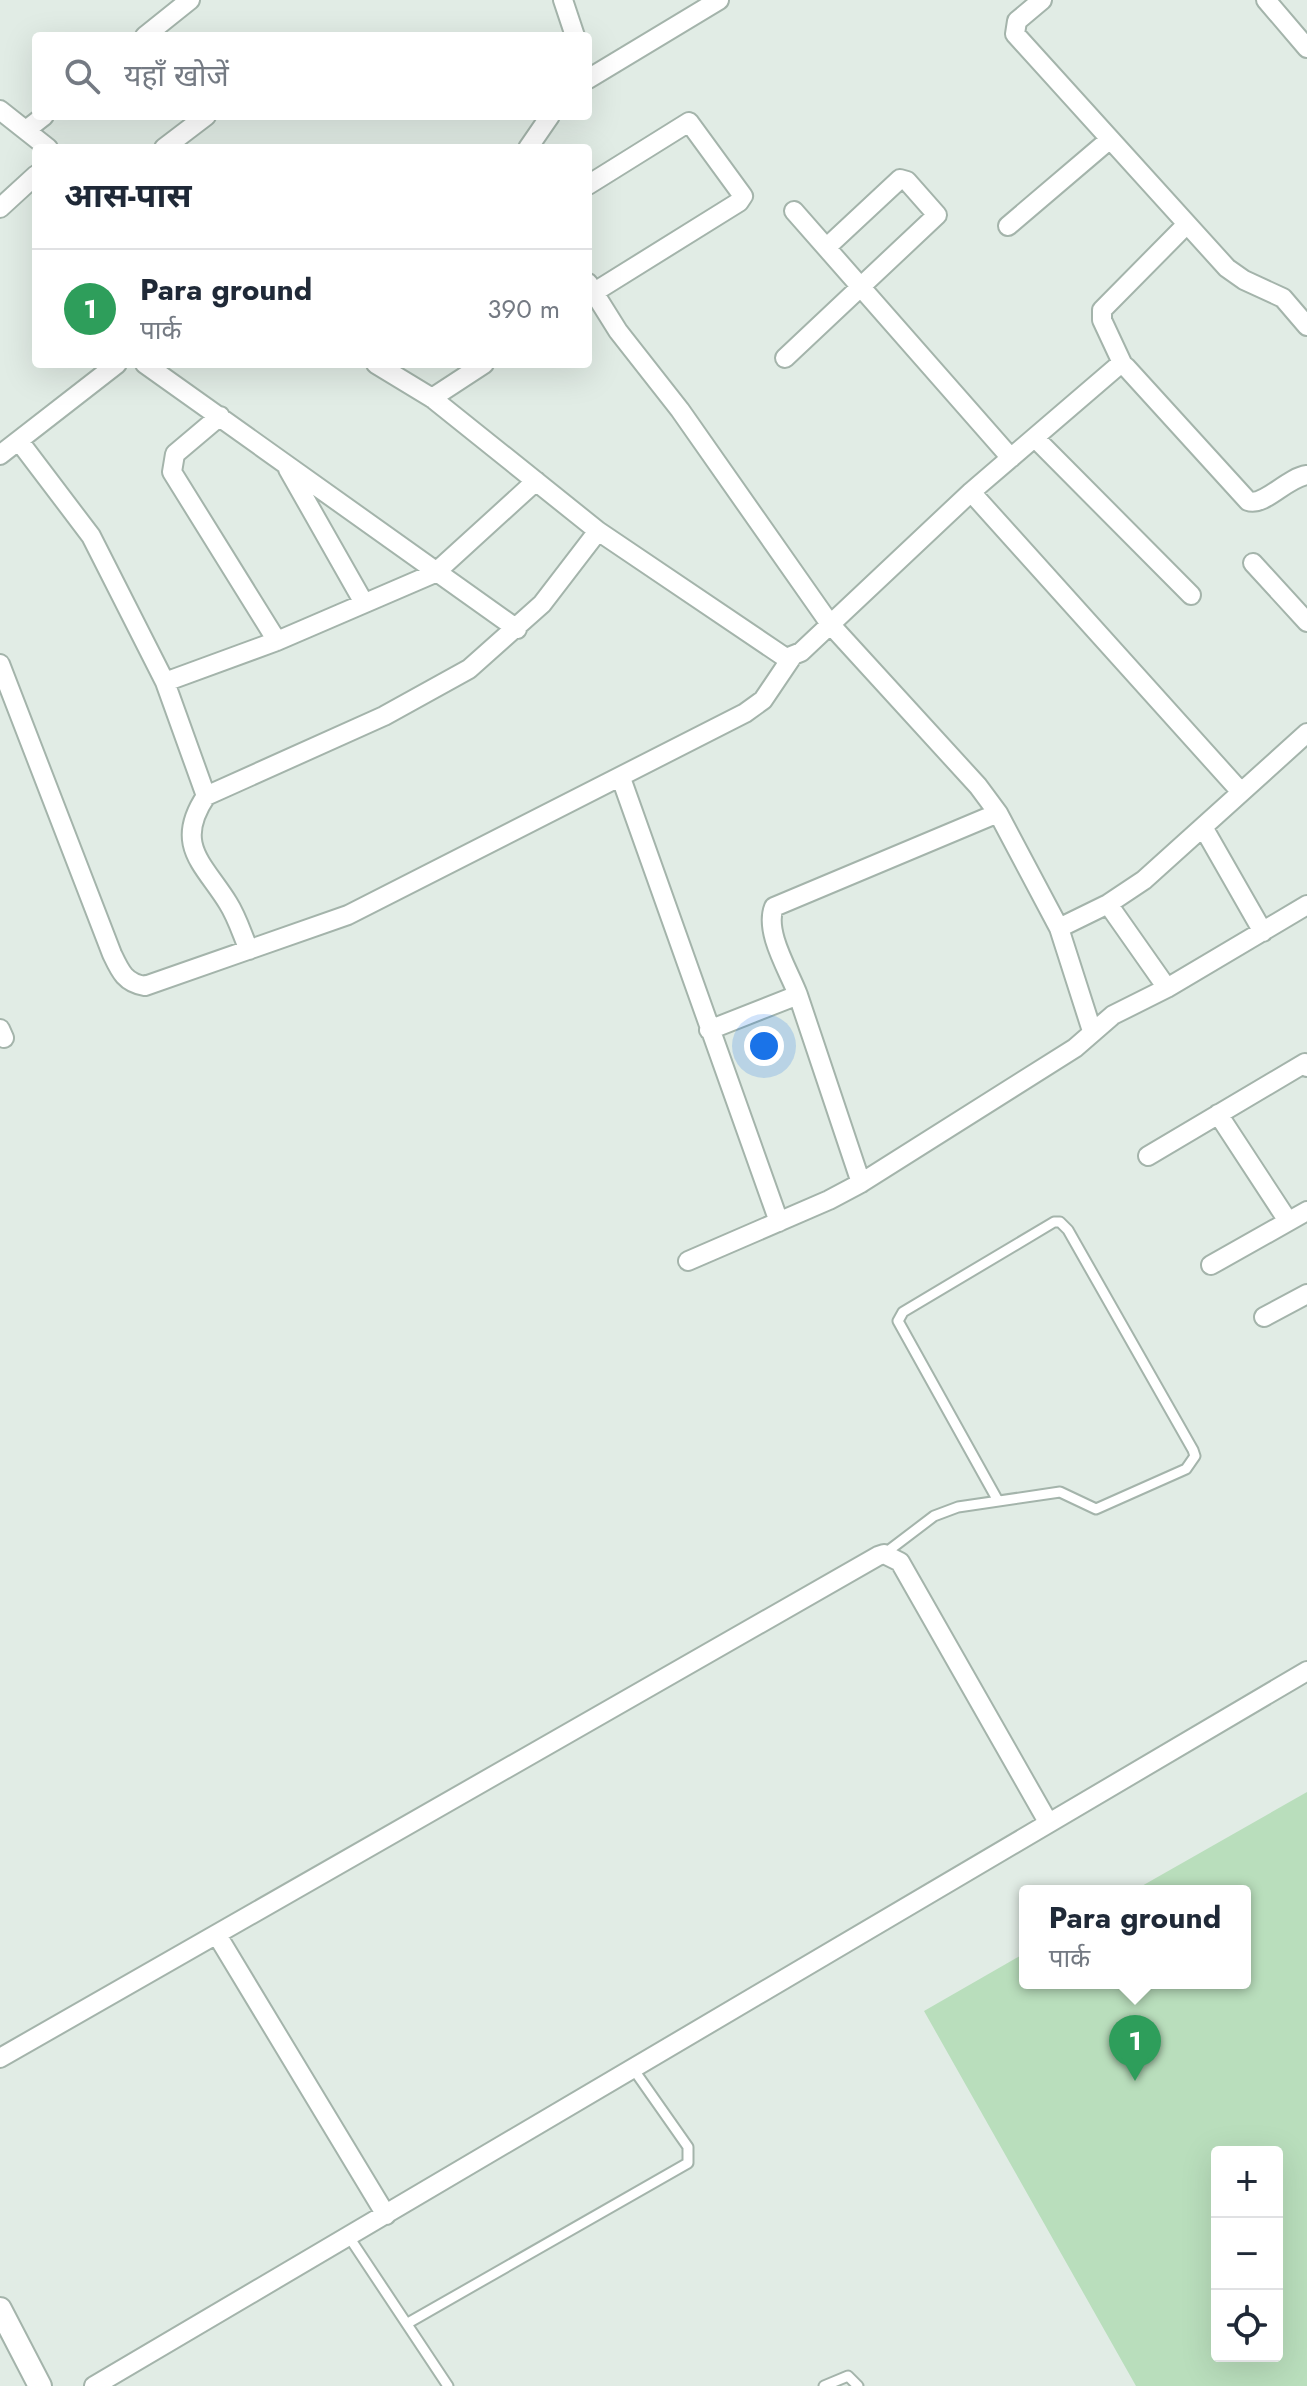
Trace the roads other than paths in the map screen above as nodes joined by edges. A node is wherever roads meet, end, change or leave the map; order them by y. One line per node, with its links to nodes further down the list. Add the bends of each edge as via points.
1 (190, 0): 6 (street)
2 (563, 0): 7 (street)
3 (719, 0): 9 (street)
4 (1042, 0): 15 (street, via 1017,21 1015,34)
5 (1266, 0): 8 (street)
6 (150, 32)
7 (574, 32)
8 (1307, 48)
9 (592, 77)
10 (0, 110): 14 (street)
11 (39, 120): 14 (street)
12 (201, 120): 17 (street)
13 (547, 120): 18 (street)
14 (26, 130): 16 (street)
15 (1109, 140): 23 (street); 24 (street)
16 (43, 144)
17 (169, 144)
18 (531, 144)
19 (32, 179): 21 (street)
20 (592, 182): 27 (street, via 687,122 743,196)
21 (0, 208)
22 (794, 211): 25 (street)
23 (1186, 225): 29 (street, via 1227,268 1283,298); 31 (street, via 1102,310)
24 (1008, 226)
25 (827, 247): 26 (street); 26 (street, via 900,179 935,211 933,221)
26 (862, 288): 30 (street); 41 (street)
27 (592, 290)
28 (592, 294): 52 (street)
29 (1307, 326)
30 (785, 358)
31 (1123, 365): 38 (street); 43 (street, via 1248,501 1263,500)
32 (112, 368): 39 (street)
33 (151, 368): 37 (street)
34 (383, 368): 36 (street)
35 (478, 368): 36 (street)
36 (432, 398): 44 (street)
37 (220, 416): 42 (street); 54 (street, via 175,454 172,472)
38 (1035, 438): 41 (street); 49 (street)
39 (19, 441): 40 (street); 57 (street, via 91,536)
40 (0, 455)
41 (1011, 458): 45 (street)
42 (284, 463): 48 (street); 50 (street)
43 (1306, 474)
44 (536, 481): 46 (street); 48 (street)
45 (971, 492): 52 (street); 60 (street)
46 (598, 531): 53 (street); 55 (street)
47 (1253, 563): 51 (street)
48 (435, 573): 50 (street); 53 (street)
49 (1191, 595)
50 (364, 603): 54 (street)
51 (1307, 622)
52 (830, 624): 55 (street); 62 (street)
53 (517, 629): 61 (street, via 469,669 384,716)
54 (277, 641): 57 (street)
55 (792, 657): 59 (street, via 754,707)
56 (0, 664): 68 (street, via 122,974 145,986)
57 (165, 682): 61 (street)
58 (1305, 741): 60 (street)
59 (621, 778): 68 (street, via 348,915); 71 (street)
60 (1241, 792): 63 (street)
61 (206, 796): 68 (street, via 194,815 195,853 200,868 228,903)
62 (998, 813): 66 (street); 70 (street, via 774,907 772,931)
63 (1203, 827): 64 (street, via 1144,880); 67 (street)
64 (1108, 904): 66 (street); 69 (street)
65 (1307, 905): 67 (street)
66 (1059, 928): 72 (street)
67 (1263, 932): 69 (street)
68 (249, 950)
69 (1167, 988): 72 (street)
70 (798, 995): 71 (street); 76 (street)
71 (709, 1030): 79 (street)
72 (1092, 1031): 76 (street, via 1075,1048)
73 (1306, 1063): 74 (street)
74 (1218, 1114): 75 (street); 78 (street)
75 (1148, 1156)
76 (861, 1183): 79 (street)
77 (1307, 1211): 78 (street)
78 (1288, 1221): 81 (street)
79 (779, 1222): 80 (street)
80 (688, 1261)
81 (1211, 1265)
82 (1307, 1294): 83 (street)
83 (1264, 1317)
84 (997, 1499): 84 (lane, via 1060,1492 1096,1509 1186,1469 1195,1456 1060,1222 903,1312 898,1321); 85 (lane, via 934,1516)
85 (884, 1554): 87 (street, via 900,1562 919,1592); 88 (street)
86 (1307, 1671): 87 (street)
87 (1048, 1822): 90 (street)
88 (217, 1935): 89 (street); 91 (street)
89 (0, 2058)
90 (634, 2070): 91 (street); 94 (lane, via 688,2147 688,2163)
91 (386, 2215): 92 (street)
92 (349, 2237): 94 (lane); 96 (street)
93 (0, 2309): 95 (street)
94 (408, 2323): 97 (lane)
95 (40, 2386)
96 (94, 2386)
97 (448, 2386)
98 (824, 2386): 99 (lane, via 848,2376)
99 (858, 2386)

